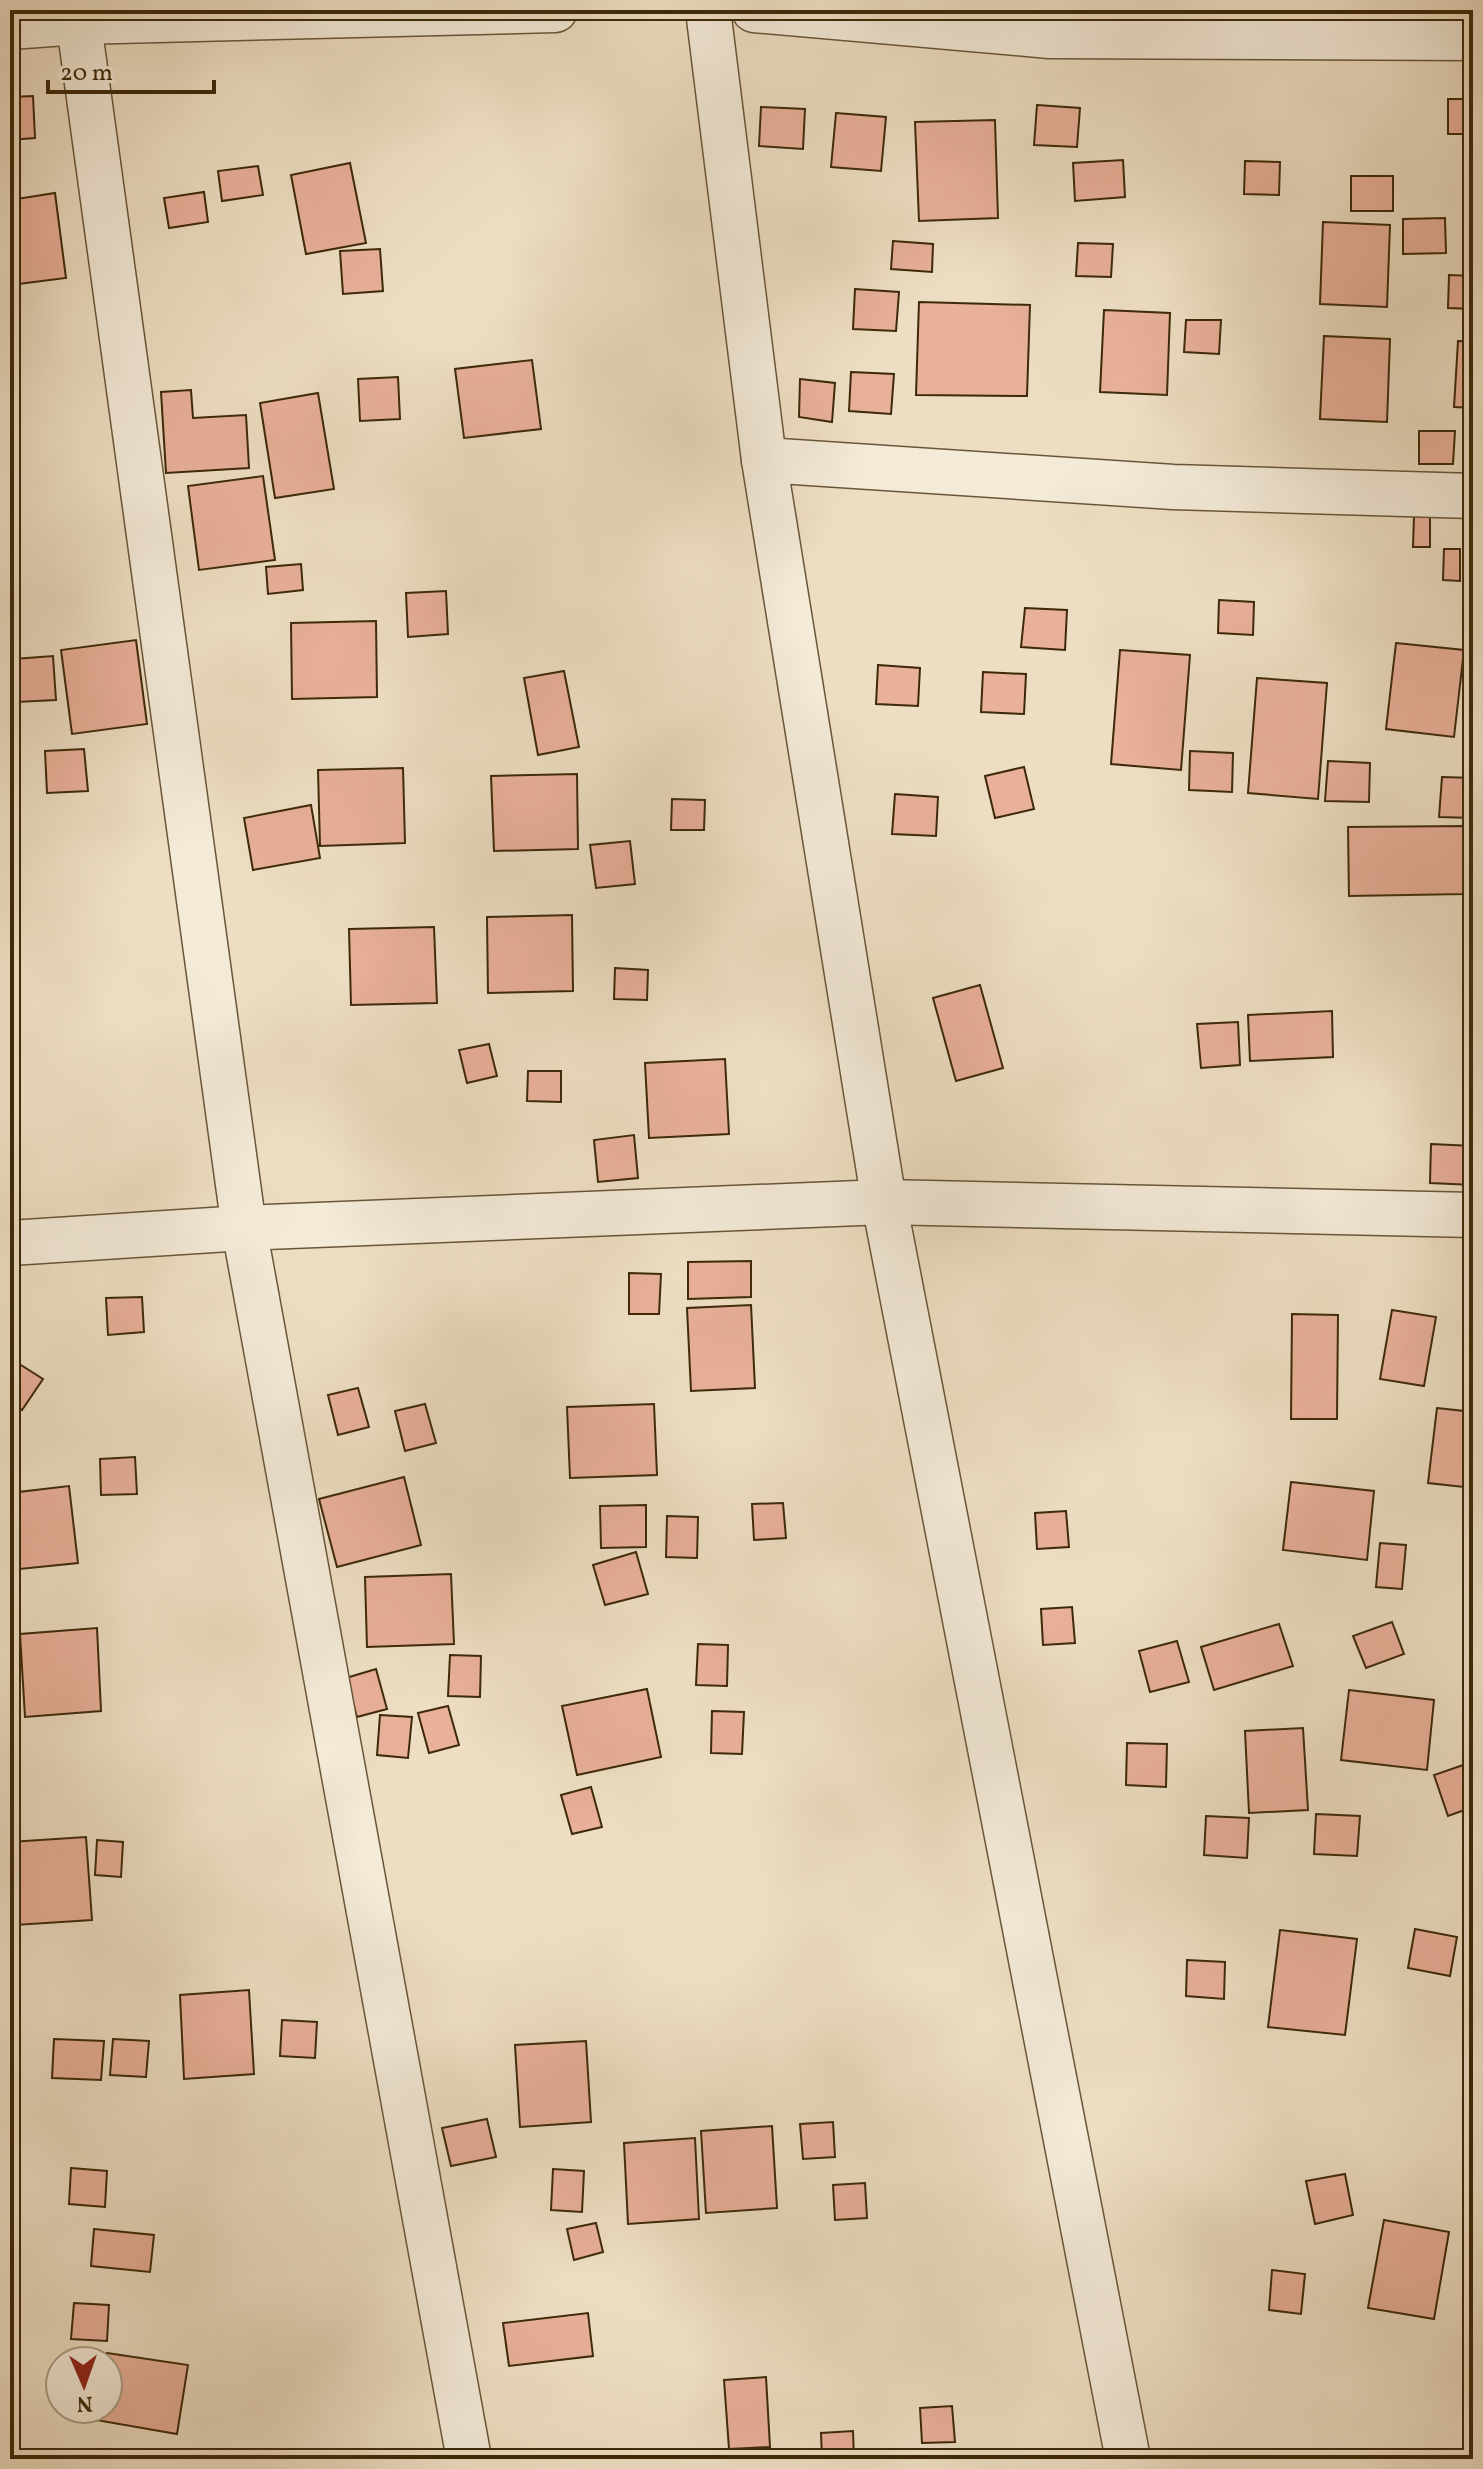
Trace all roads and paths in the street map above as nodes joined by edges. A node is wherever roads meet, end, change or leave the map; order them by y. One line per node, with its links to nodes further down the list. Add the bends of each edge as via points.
1 (555, 10): 4 (street)
2 (708, 10): 7 (street)
3 (754, 10): 6 (street, via 1050,36)
4 (78, 16): 5 (street); 11 (street)
5 (10, 27)
6 (1473, 38)
7 (764, 460): 8 (street, via 1173,487); 9 (street)
8 (1473, 496)
9 (884, 1202): 10 (street); 11 (street); 14 (street)
10 (1473, 1215)
11 (244, 1228): 12 (street); 13 (street)
12 (10, 1243)
13 (469, 2459)
14 (1128, 2459)

